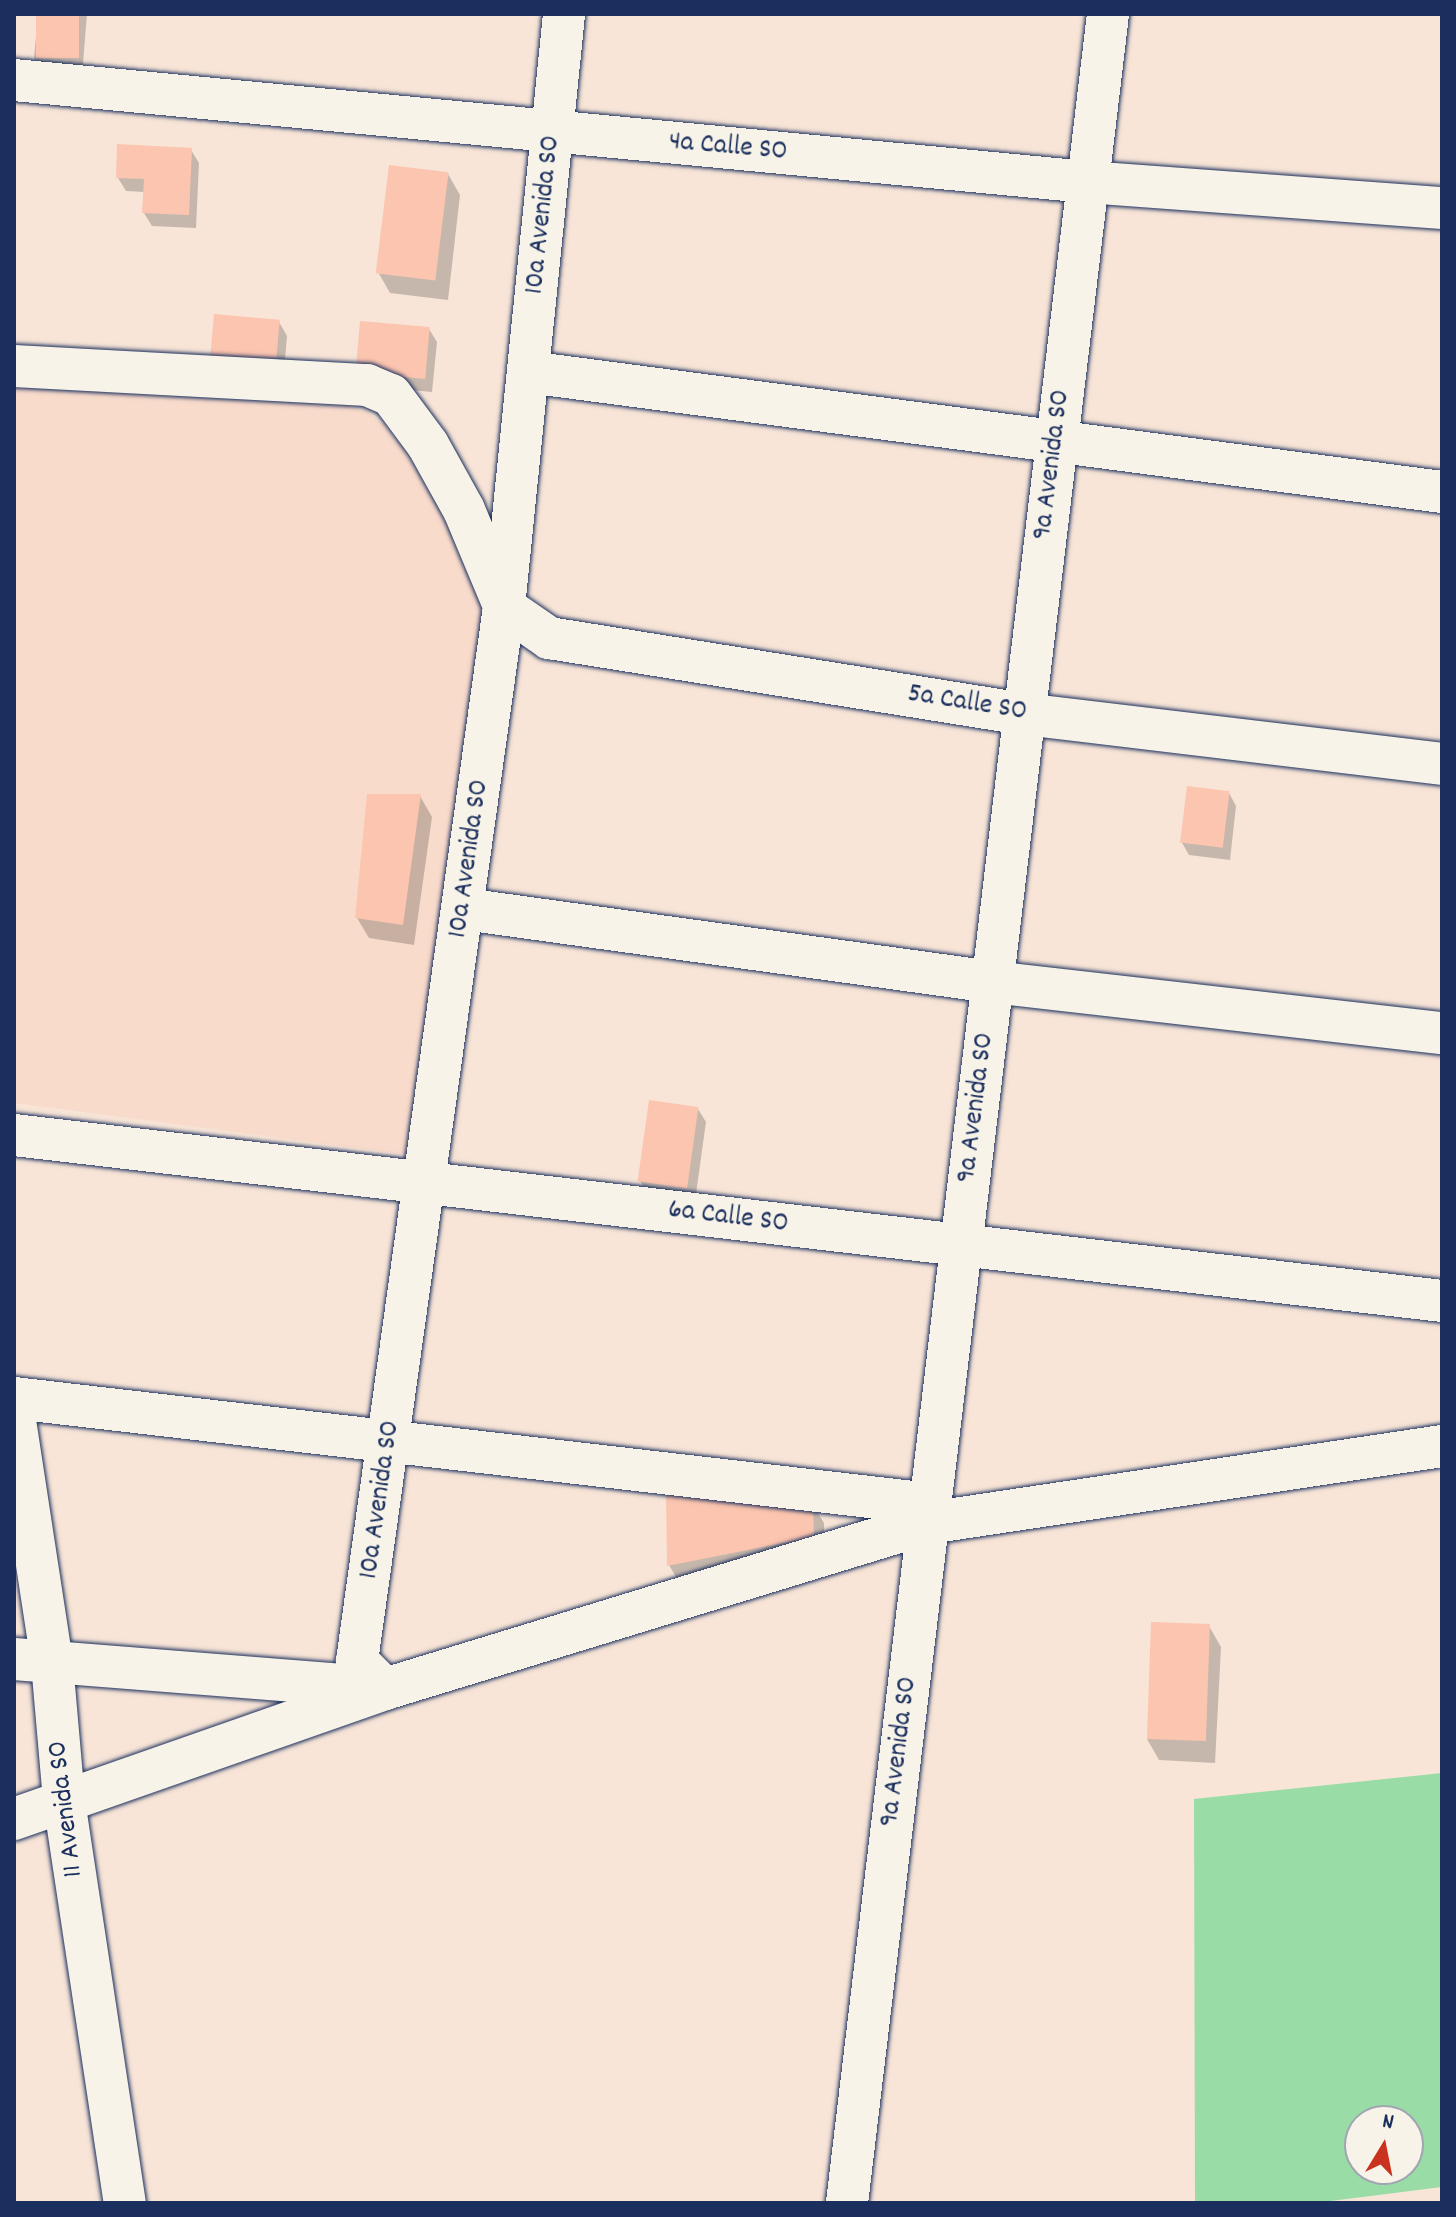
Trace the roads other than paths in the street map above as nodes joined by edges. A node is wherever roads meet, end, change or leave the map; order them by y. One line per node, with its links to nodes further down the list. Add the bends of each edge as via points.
1 (564, 14): 4 (street, 10a Avenida SO)
2 (1108, 14): 5 (street, 9a Avenida SO)
3 (14, 80): 4 (street, 4a Calle SO)
4 (553, 131): 5 (street, 4a Calle SO); 8 (street, 10a Avenida SO)
5 (1087, 182): 6 (street, 4a Calle SO); 9 (street, 9a Avenida SO)
6 (1442, 208)
7 (14, 366): 11 (street, via 367,385 391,395 428,445 464,510)
8 (528, 372): 9 (street); 11 (street, 10a Avenida SO)
9 (1056, 442): 10 (street); 12 (street, 9a Avenida SO)
10 (1442, 492)
11 (504, 607): 12 (street, 5a Calle SO, via 549,638); 14 (street, 10a Avenida SO)
12 (1024, 714): 13 (street, 5a Calle SO); 15 (street, 9a Avenida SO)
13 (1442, 764)
14 (464, 909): 15 (street); 18 (street, 10a Avenida SO)
15 (992, 982): 16 (street); 19 (street, 9a Avenida SO)
16 (1442, 1033)
17 (14, 1135): 18 (street, 6a Calle SO)
18 (427, 1183): 19 (street, 6a Calle SO); 23 (street, 10a Avenida SO)
19 (961, 1245): 20 (street, 6a Calle SO); 25 (street, 9a Avenida SO)
20 (1442, 1301)
21 (14, 1398): 23 (street)
22 (14, 1414): 26 (street, 11 Avenida SO)
23 (389, 1441): 25 (street); 27 (street, 10a Avenida SO, via 357,1661)
24 (1442, 1446): 25 (street)
25 (929, 1513): 27 (street); 31 (street, 9a Avenida SO)
26 (33, 1661): 27 (street); 28 (street, 11 Avenida SO)
27 (385, 1689): 28 (street)
28 (64, 1801): 29 (street); 30 (street, 11 Avenida SO)
29 (14, 1819)
30 (125, 2203)
31 (847, 2203)

